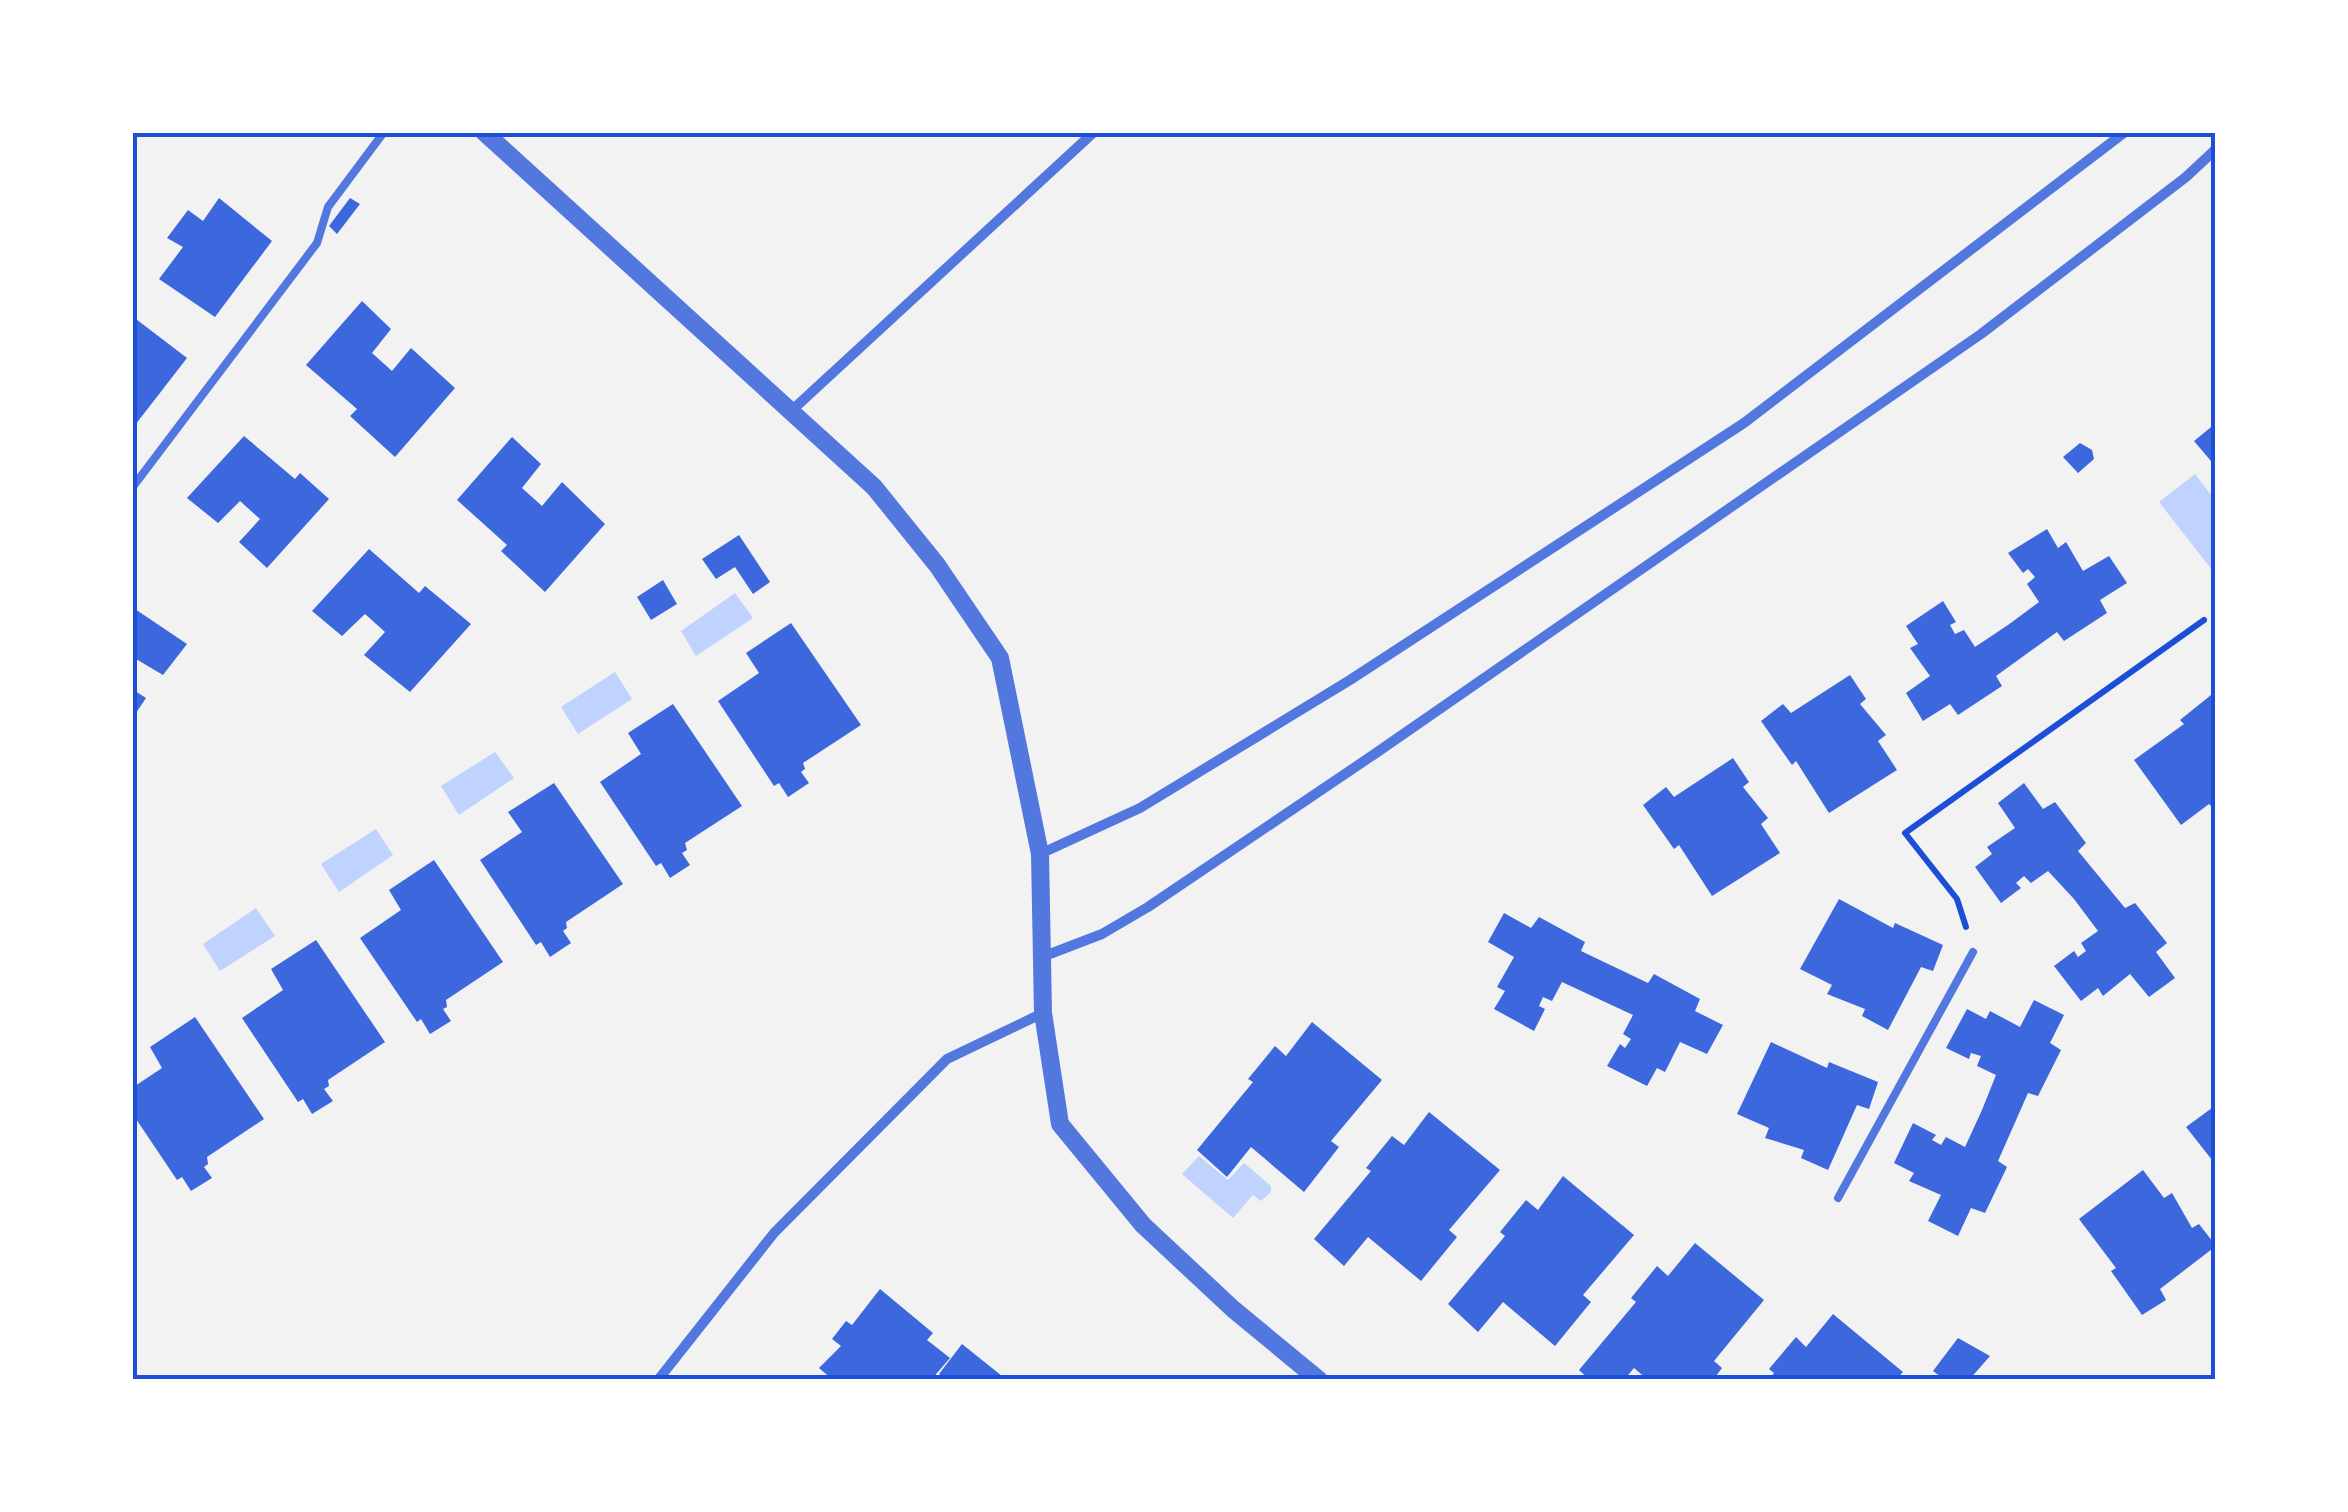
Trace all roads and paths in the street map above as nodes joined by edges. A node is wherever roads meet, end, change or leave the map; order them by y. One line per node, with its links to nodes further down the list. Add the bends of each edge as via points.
1 (384, 132): 7 (lane, via 328,207 317,243)
2 (484, 132): 6 (street)
3 (1094, 132): 6 (street)
4 (2124, 132): 9 (street, via 1744,423 1350,680 1140,808)
5 (2216, 149): 11 (street, via 1981,334 1376,753 1148,907 1102,934)
6 (788, 413): 9 (street, via 874,487 937,564 1000,658)
7 (132, 488)
8 (2204, 620): 10 (path, via 1905,833 1957,899)
9 (1040, 854): 11 (street)
10 (1973, 952): 13 (lane)
11 (1042, 956): 12 (street)
12 (1043, 1013): 14 (street, via 947,1059 774,1233); 15 (street, via 1060,1124 1143,1225)
13 (1838, 1198)
14 (658, 1380)
15 (1320, 1380)

